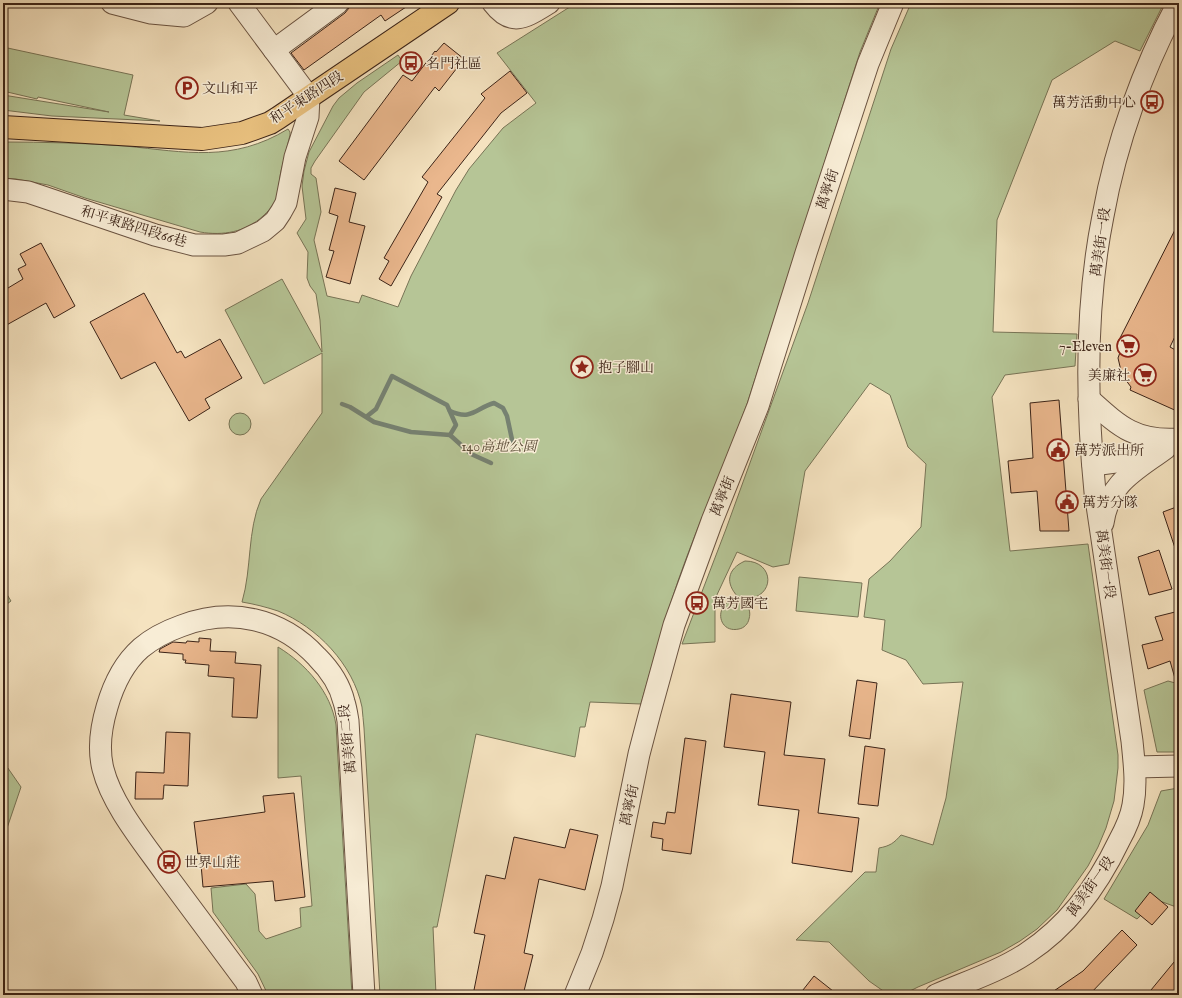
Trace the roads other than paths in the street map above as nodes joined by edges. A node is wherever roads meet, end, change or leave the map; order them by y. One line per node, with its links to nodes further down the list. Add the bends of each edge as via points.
1 (114, 3): 2 (street, via 151,14 184,16)
2 (207, 3)
3 (239, 3): 10 (street)
4 (338, 3): 10 (street)
5 (448, 3): 11 (main road, 和平東路四段)
6 (493, 3): 7 (street, via 502,14 515,18 523,17)
7 (549, 3)
8 (893, 3): 22 (street, 萬寧街, via 868,64 758,406 674,625 639,754 612,886 592,953)
9 (1178, 3): 14 (street, 萬美街一段, via 1145,74 1108,190 1093,290)
10 (274, 50): 11 (street)
11 (309, 97): 12 (main road, 和平東路四段, via 270,123 242,133 202,139); 13 (street, 和平東路四段66巷, via 308,117 281,212 263,231 238,243 210,246 177,242 28,192)
12 (3, 127)
13 (3, 189)
14 (1088, 399): 15 (street, via 1132,433); 16 (street, 萬美街一段)
15 (1175, 443): 16 (street, via 1146,456); 17 (street, via 1128,476 1115,489 1104,512)
16 (1093, 466): 17 (street, 萬美街一段)
17 (1101, 532): 19 (street, 萬美街一段)
18 (1179, 766): 19 (street)
19 (1135, 767): 23 (street, 萬美街一段, via 1133,807 1124,832 1113,855 1069,917 1048,939 1026,954)
20 (252, 995): 21 (street, 萬美街二段, via 246,982 117,803 109,788 100,751 102,731 113,688 134,655 155,638 186,624 211,617 253,619 292,636 309,648 323,664 335,680 344,701 348,721)
21 (364, 995)
22 (575, 995)
23 (936, 995)

